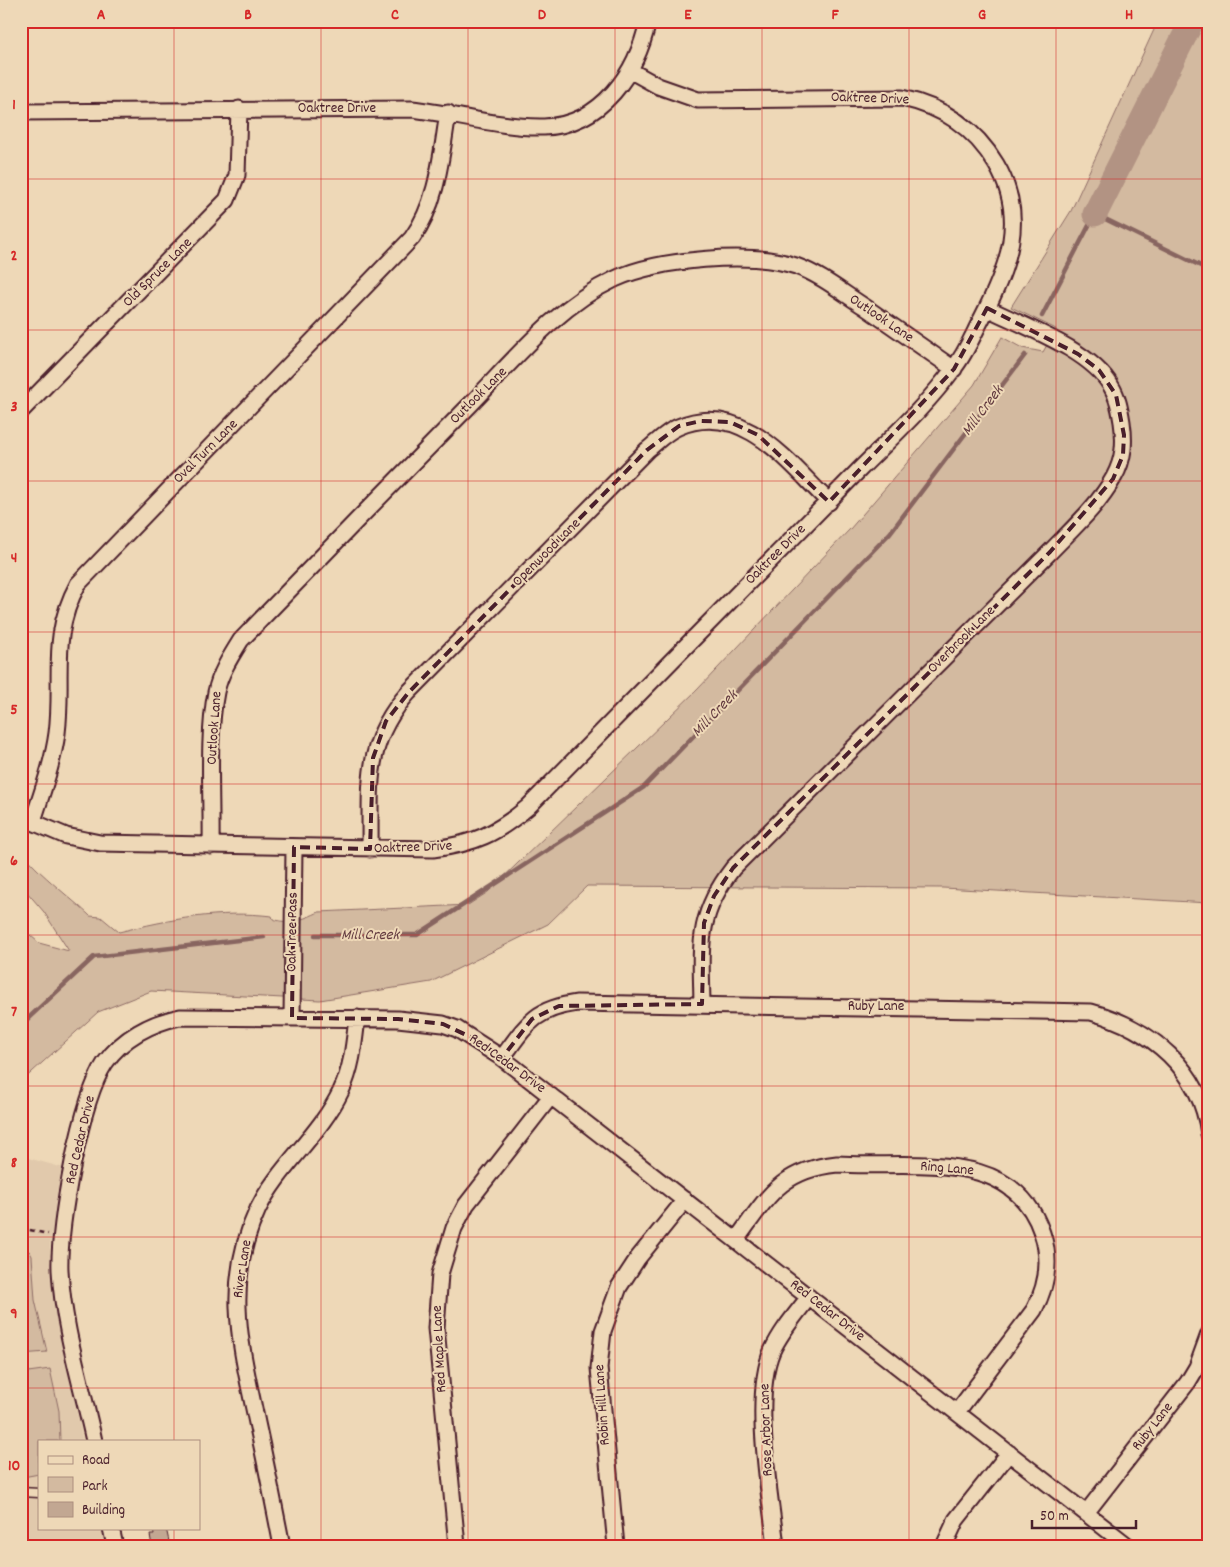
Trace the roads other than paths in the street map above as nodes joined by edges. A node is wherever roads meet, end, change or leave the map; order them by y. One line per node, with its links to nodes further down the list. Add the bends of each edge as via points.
1 (648, 21): 2 (street, Oaktree Drive, via 645,38)
2 (631, 71): 5 (street, Oaktree Drive, via 604,103 564,123 546,127 521,126); 6 (street, Oaktree Drive, via 665,89 698,100 902,98 950,115 986,148 1000,171 1009,196 1012,238 1005,269)
3 (239, 109): 4 (street, Oaktree Drive); 5 (street, Oaktree Drive, via 412,109); 8 (street, Old Spruce Lane, via 237,175 227,200)
4 (21, 112)
5 (448, 113): 10 (street, Oval Turn Lane, via 436,188 428,211 412,238 78,584 66,609 59,636 57,732 52,761)
6 (987, 308): 7 (street, Oaktree Drive); 14 (street, Overbrook Lane, via 1078,354 1111,384 1124,435 1120,465 1097,501 1050,552 725,879 714,896 704,923)
7 (954, 368): 9 (street, Oaktree Drive); 11 (street, Outlook Lane, via 832,285 794,266 772,261 736,259 662,265 614,279 583,297 550,324 372,504 238,646 216,690)
8 (21, 412)
9 (829, 502): 13 (street, Oaktree Drive, via 528,808 508,824 473,843 460,846 432,850); 13 (street, Openwood Lane, via 778,452 744,426 701,421 679,426 667,433 408,692 386,721 373,758)
10 (27, 819): 11 (street, Oaktree Drive, via 66,836 100,843)
11 (211, 846): 12 (street, Oaktree Drive)
12 (294, 847): 13 (street, Oaktree Drive); 15 (street, Oak Tree Pass)
13 (370, 849)
14 (702, 1004): 17 (street, Ruby Lane, via 578,1003 559,1006 532,1018); 19 (street, Ruby Lane, via 1090,1012 1131,1026 1170,1053 1201,1101)
15 (292, 1018): 16 (street, Red Cedar Drive); 26 (street, Red Cedar Drive, via 180,1017 149,1026 114,1051 104,1064 88,1104 73,1168 62,1238 62,1286)
16 (357, 1018): 17 (street, Red Cedar Drive, via 443,1024 477,1040); 33 (street, River Lane, via 354,1051 340,1093 265,1196 248,1233 237,1288 240,1336)
17 (502, 1058): 18 (street, Red Cedar Drive)
18 (551, 1096): 20 (street, Red Cedar Drive); 34 (street, Red Maple Lane, via 466,1205 454,1228 440,1274 436,1328)
19 (1209, 1134)
20 (685, 1200): 21 (street, Red Cedar Drive); 35 (street, Robin Hill Lane, via 619,1287 603,1330 599,1368)
21 (736, 1240): 22 (street, Red Cedar Drive); 25 (street, Ring Lane, via 784,1181 818,1166 962,1168 994,1176 1022,1196 1040,1225 1047,1254 1043,1293 1034,1310)
22 (809, 1297): 25 (street, Red Cedar Drive); 36 (street, Rose Arbor Lane, via 772,1350 763,1384)
23 (1209, 1334): 24 (street, Ruby Lane)
24 (1203, 1370): 30 (street, Ruby Lane, via 1188,1382)
25 (957, 1412): 27 (street, Red Cedar Drive)
26 (94, 1440)
27 (1009, 1453): 30 (street, Red Cedar Drive); 37 (street, via 956,1520)
28 (21, 1492): 29 (lane)
29 (38, 1493)
30 (1086, 1513): 38 (street, Red Cedar Drive)
31 (112, 1530): 32 (street)
32 (115, 1546)
33 (282, 1546)
34 (457, 1546)
35 (616, 1546)
36 (776, 1546)
37 (944, 1546)
38 (1128, 1546)

